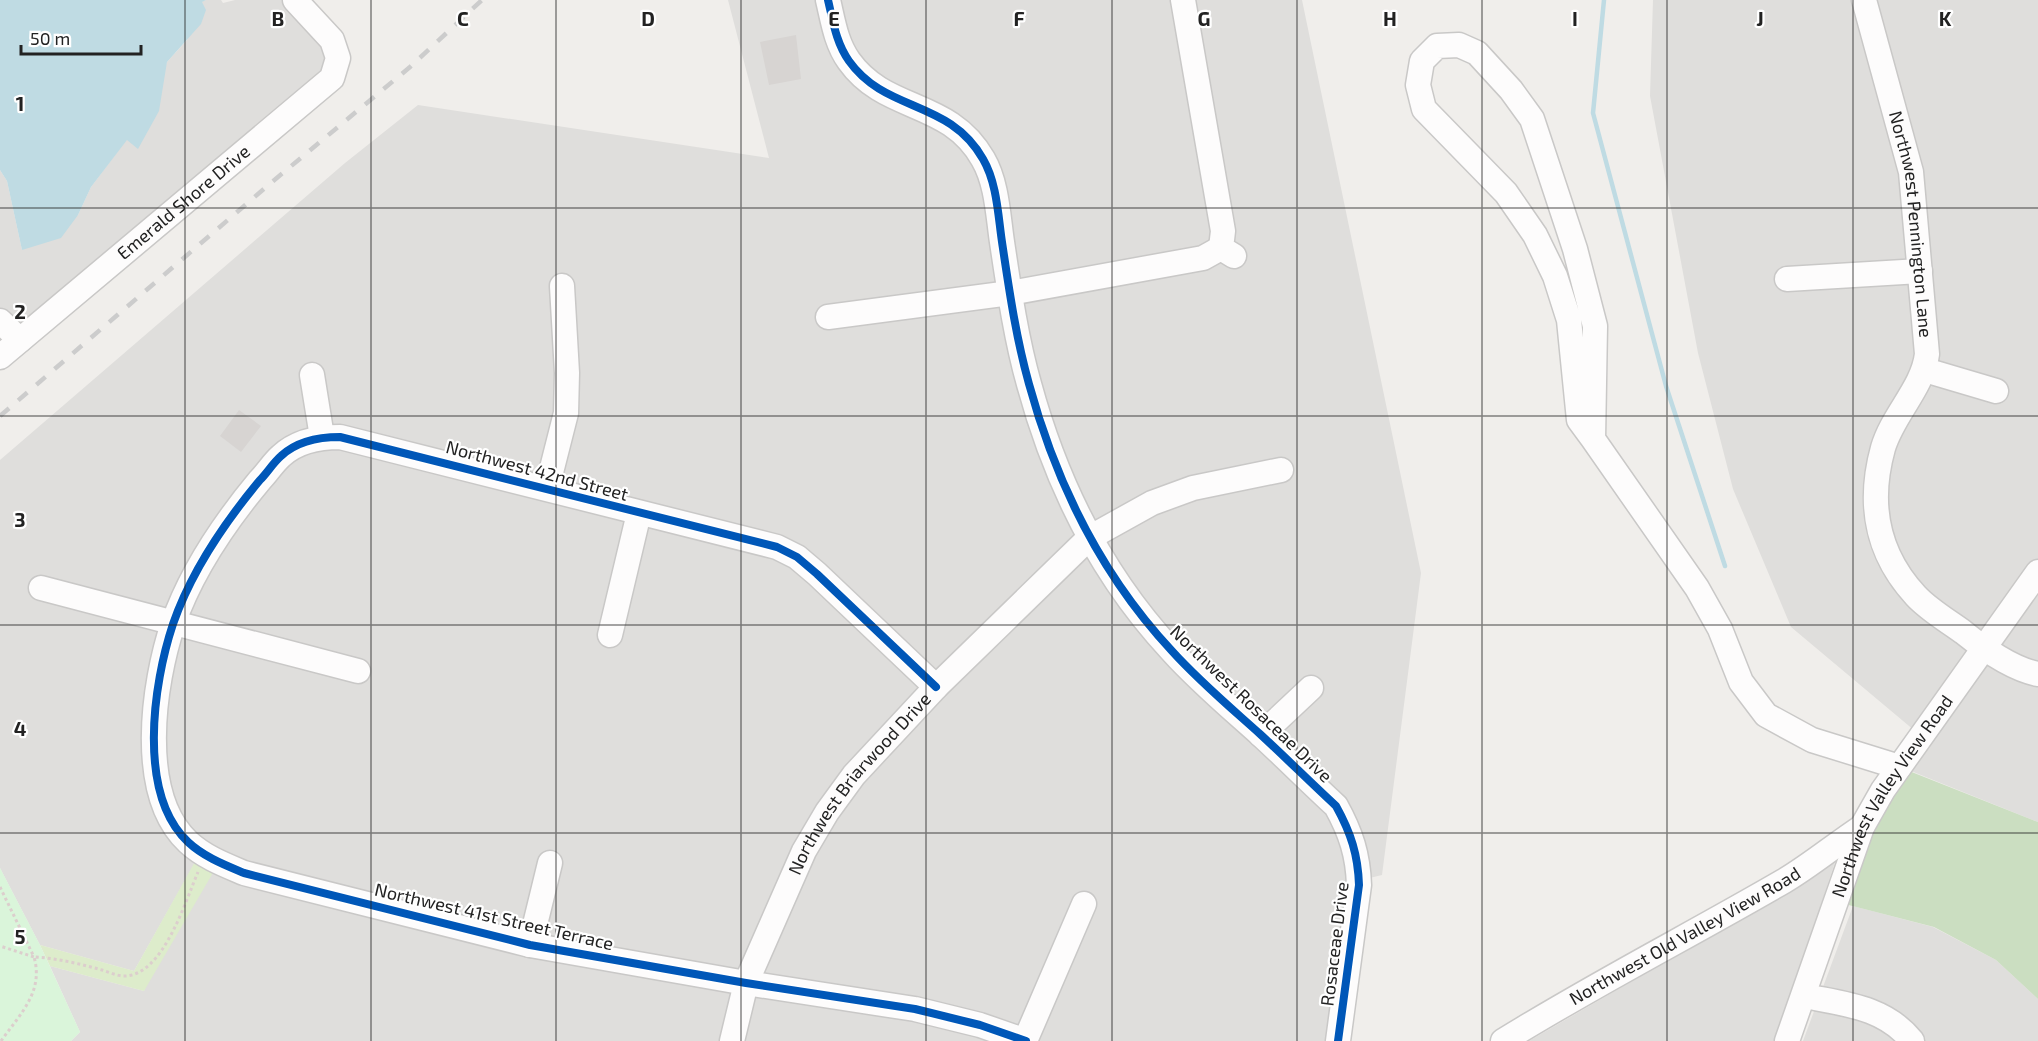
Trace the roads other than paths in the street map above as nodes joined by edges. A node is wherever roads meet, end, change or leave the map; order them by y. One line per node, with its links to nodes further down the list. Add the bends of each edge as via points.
1 (295, 0): 11 (street, Emerald Shore Drive, via 332,40 338,58 332,78)
2 (828, 0): 8 (street, Northwest Rosaceae Drive, via 836,34 848,60 864,79 900,102 921,107 951,122 984,160 995,199)
3 (1183, 0): 8 (street, via 1227,252)
4 (1864, 0): 5 (street, Northwest Pennington Lane, via 1911,172)
5 (1920, 271): 6 (street); 13 (street, Northwest Pennington Lane)
6 (1788, 279)
7 (562, 286): 19 (street, via 566,413)
8 (1010, 292): 9 (street); 21 (street, Northwest Rosaceae Drive, via 1029,383 1045,436)
9 (828, 317)
10 (0, 321): 11 (street)
11 (20, 340): 12 (street, Emerald Shore Drive)
12 (0, 357)
13 (1925, 370): 15 (street); 26 (street, Northwest Pennington Lane, via 1884,444 1875,503 1880,531 1889,555 1917,597)
14 (312, 375): 16 (street)
15 (1996, 391)
16 (322, 437): 19 (street, Northwest 42nd Street, via 340,437); 24 (street, Northwest 42nd Street, via 281,456 251,491 214,542)
17 (1593, 439): 17 (street, via 1595,326 1575,249 1532,119 1477,54 1459,45 1437,46 1422,61 1418,85 1424,109 1506,193 1535,235 1555,276 1569,320 1579,420); 32 (street, via 1697,588 1720,629 1741,682 1766,715 1812,740)
18 (1281, 470): 21 (street, Northwest Briarwood Drive, via 1193,488 1152,503)
19 (547, 488): 20 (street, Northwest 42nd Street)
20 (639, 513): 25 (street); 29 (street, Northwest 42nd Street, via 754,540 797,557)
21 (1089, 538): 29 (street, Northwest Briarwood Drive); 31 (street, Northwest Rosaceae Drive, via 1171,651)
22 (2038, 572): 26 (street, Northwest Valley View Road)
23 (41, 588): 24 (street)
24 (173, 623): 27 (street); 37 (street, Northwest 41st Street Terrace, via 160,680 155,757 159,790 188,842 214,860 244,873)
25 (610, 635)
26 (1983, 648): 28 (street, Northwest Pennington Lane); 32 (street, Northwest Valley View Road)
27 (358, 671)
28 (2038, 674)
29 (936, 687): 38 (street, Northwest Briarwood Drive, via 854,775 827,812 804,851)
30 (1311, 688): 31 (street)
31 (1262, 735): 34 (street, Northwest Rosaceae Drive, via 1336,806)
32 (1899, 767): 33 (street, Northwest Valley View Road)
33 (1862, 827): 39 (street, Northwest Valley View Road); 43 (street, Northwest Old Valley View Road, via 1786,879 1614,978 1570,999)
34 (1356, 851): 42 (street, Rosaceae Drive, via 1357,908)
35 (550, 863): 37 (street)
36 (1084, 903): 41 (street)
37 (530, 945): 38 (street, Northwest 41st Street Terrace)
38 (746, 983): 40 (street, Northwest Briarwood Drive); 41 (street, Northwest 41st Street Terrace, via 915,1009)
39 (1805, 996): 44 (street, Northwest Valley View Road); 45 (street, via 1865,1008 1886,1017)
40 (732, 1041)
41 (1025, 1041)
42 (1338, 1041)
43 (1503, 1041)
44 (1787, 1041)
45 (1912, 1041)

